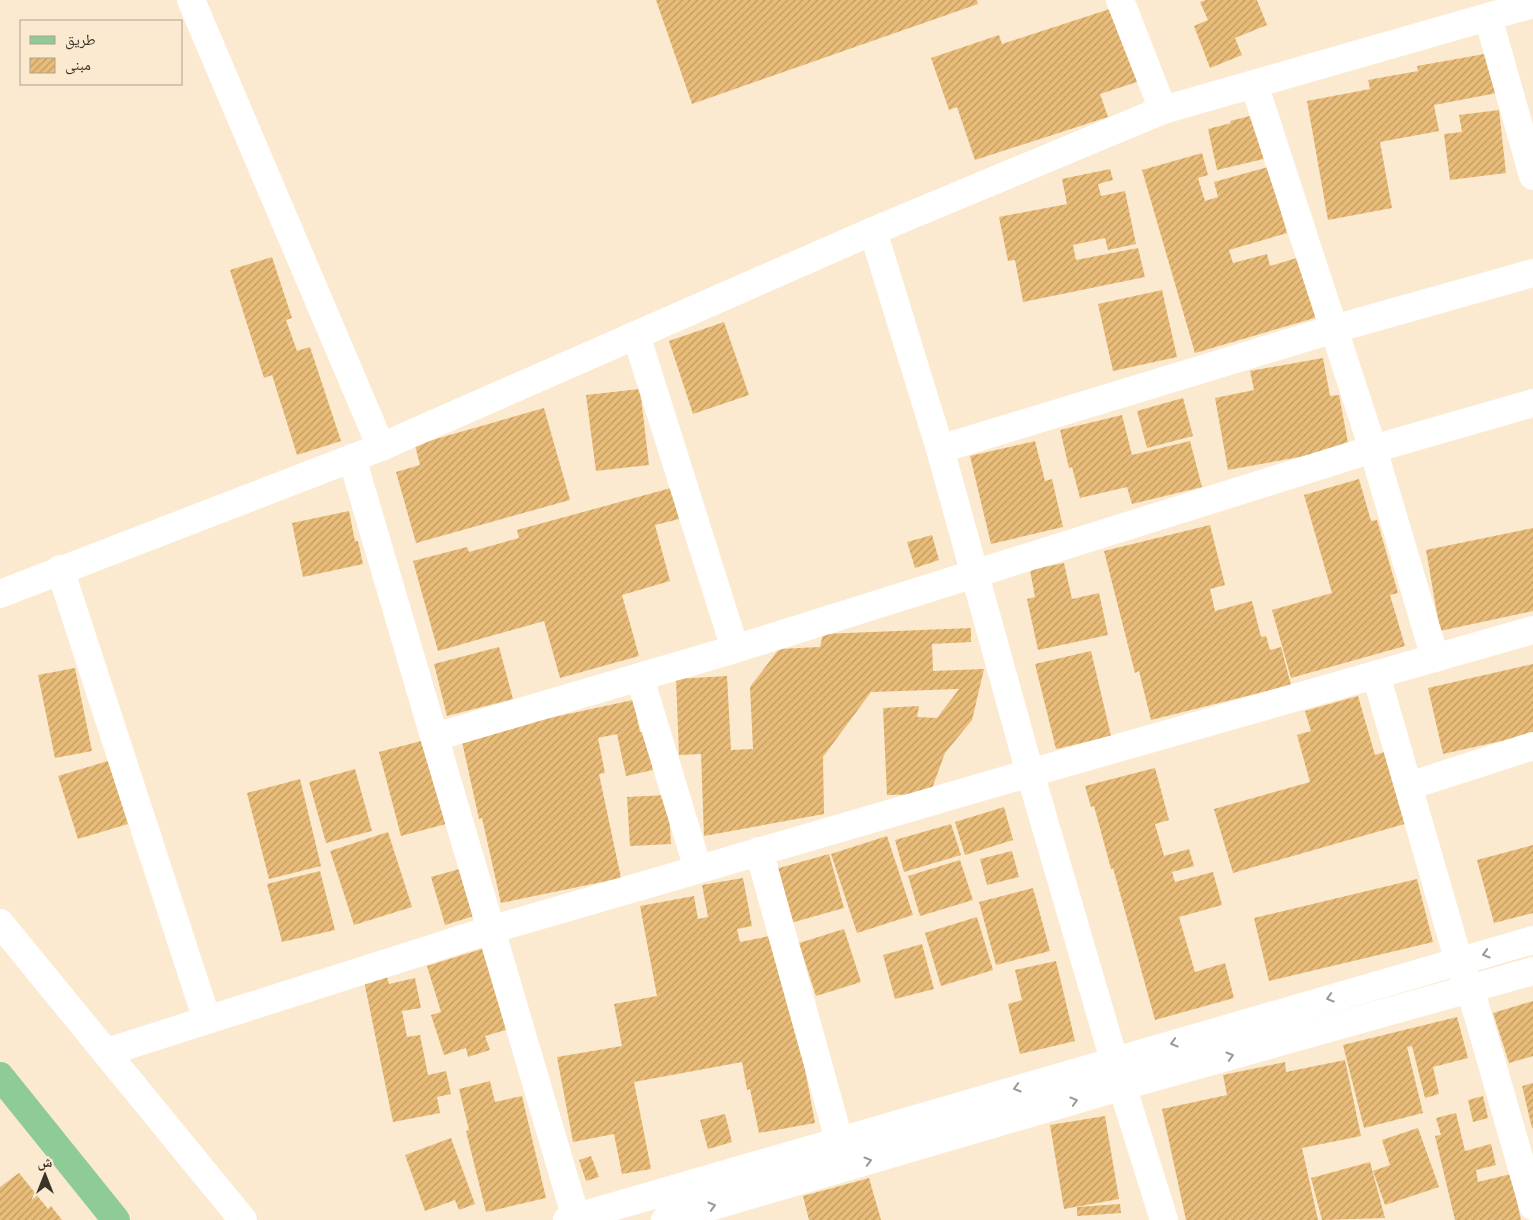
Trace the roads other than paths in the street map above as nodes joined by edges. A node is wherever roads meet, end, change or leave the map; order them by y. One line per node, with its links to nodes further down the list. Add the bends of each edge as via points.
1 (191, 0): 13 (street)
2 (1120, 0): 6 (street)
3 (1533, 4): 4 (street)
4 (1488, 17): 5 (street); 7 (street)
5 (1254, 84): 6 (street); 10 (street)
6 (1163, 110): 8 (street)
7 (1533, 176)
8 (873, 231): 11 (street); 14 (street)
9 (1533, 273): 10 (street)
10 (1334, 329): 14 (street); 15 (street)
11 (636, 335): 13 (street); 21 (street)
12 (1533, 403): 15 (street)
13 (381, 447): 16 (street)
14 (940, 449): 18 (street)
15 (1373, 449): 18 (street); 22 (street)
16 (352, 458): 17 (street); 25 (street)
17 (60, 569): 19 (street); 37 (street)
18 (977, 574): 21 (street); 27 (street)
19 (0, 594)
20 (1533, 630): 22 (street)
21 (735, 649): 24 (street)
22 (1435, 658): 23 (street)
23 (1376, 675): 27 (street); 28 (street)
24 (640, 678): 25 (street); 30 (street)
25 (435, 737): 32 (street)
26 (1533, 746): 28 (street)
27 (1030, 773): 29 (street); 39 (street)
28 (1409, 786): 34 (street)
29 (759, 851): 30 (street); 42 (street)
30 (698, 869): 32 (street)
31 (0, 923): 38 (street)
32 (490, 930): 37 (street); 44 (street)
33 (1533, 940): 34 (street, one-way to 34)
34 (1458, 962): 36 (street); 39 (street, one-way to 39)
35 (1533, 971): 36 (street)
36 (1470, 988): 41 (street, one-way to 36); 43 (street)
37 (207, 1020): 38 (street)
38 (106, 1052): 46 (street)
39 (1114, 1060): 41 (street); 42 (street, one-way to 42)
40 (0, 1076): 45 (main road)
41 (1123, 1086): 47 (street, one-way to 41); 48 (street)
42 (840, 1140): 44 (street)
43 (1533, 1206)
44 (572, 1219)
45 (116, 1220)
46 (243, 1220)
47 (665, 1220)
48 (1164, 1220)

